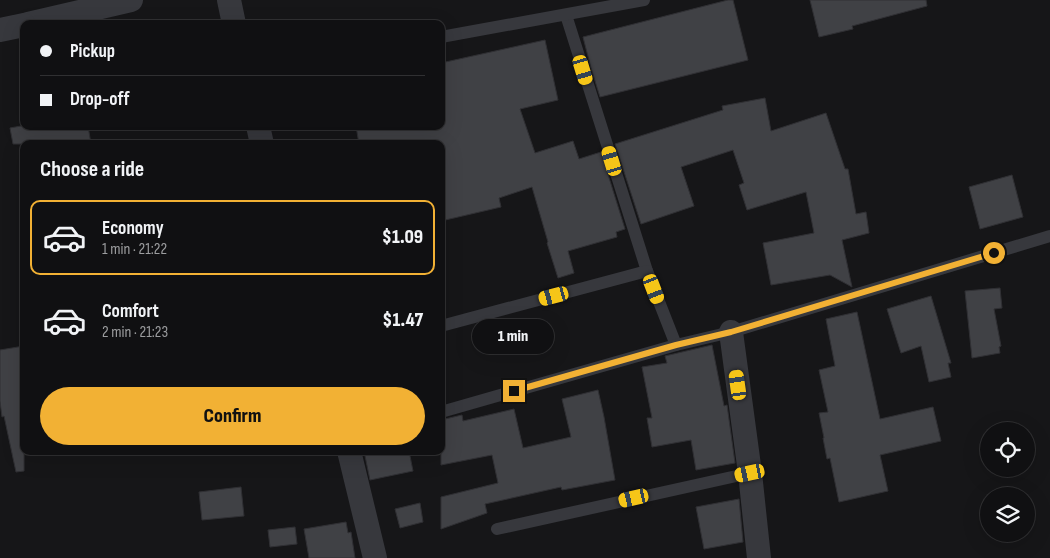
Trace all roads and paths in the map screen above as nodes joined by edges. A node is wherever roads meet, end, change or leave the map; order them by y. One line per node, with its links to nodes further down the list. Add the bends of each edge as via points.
1 (132, 0): 5 (street)
2 (229, 0): 6 (street)
3 (644, 0): 4 (lane)
4 (566, 15): 9 (lane); 11 (lane)
5 (45, 20)
6 (233, 20)
7 (20, 26): 8 (street)
8 (0, 30)
9 (445, 36)
10 (1050, 236): 13 (lane)
11 (647, 271): 12 (lane); 14 (lane)
12 (445, 325)
13 (731, 332): 14 (lane); 17 (street)
14 (676, 345): 15 (lane)
15 (445, 411)
16 (350, 455): 19 (street)
17 (750, 473): 18 (lane); 20 (street)
18 (497, 528)
19 (375, 558)
20 (759, 558)

